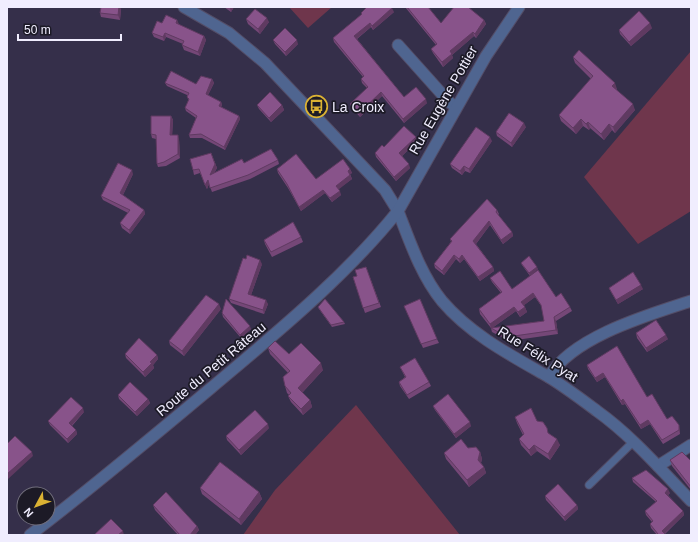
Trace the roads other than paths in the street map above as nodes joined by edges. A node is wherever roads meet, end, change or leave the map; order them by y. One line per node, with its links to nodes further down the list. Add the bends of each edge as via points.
1 (184, 7): 5 (street, Rue Félix Pyat, via 229,33 265,63 385,190)
2 (519, 7): 4 (street, Rue Eugène Pottier)
3 (398, 45): 4 (street)
4 (456, 107): 5 (street, Rue Eugène Pottier)
5 (398, 212): 7 (street, Rue Félix Pyat, via 414,253 442,300 464,323 515,359); 13 (street, Route du Petit Râteau, via 382,232 289,323 87,492)
6 (691, 301): 7 (street, via 635,319 575,349 555,367)
7 (549, 377): 8 (street, Rue Félix Pyat, via 598,411)
8 (633, 442): 10 (street, Rue Félix Pyat); 11 (lane)
9 (691, 445): 10 (street)
10 (658, 466): 12 (street, Rue Félix Pyat)
11 (589, 485)
12 (691, 501)
13 (30, 535)

